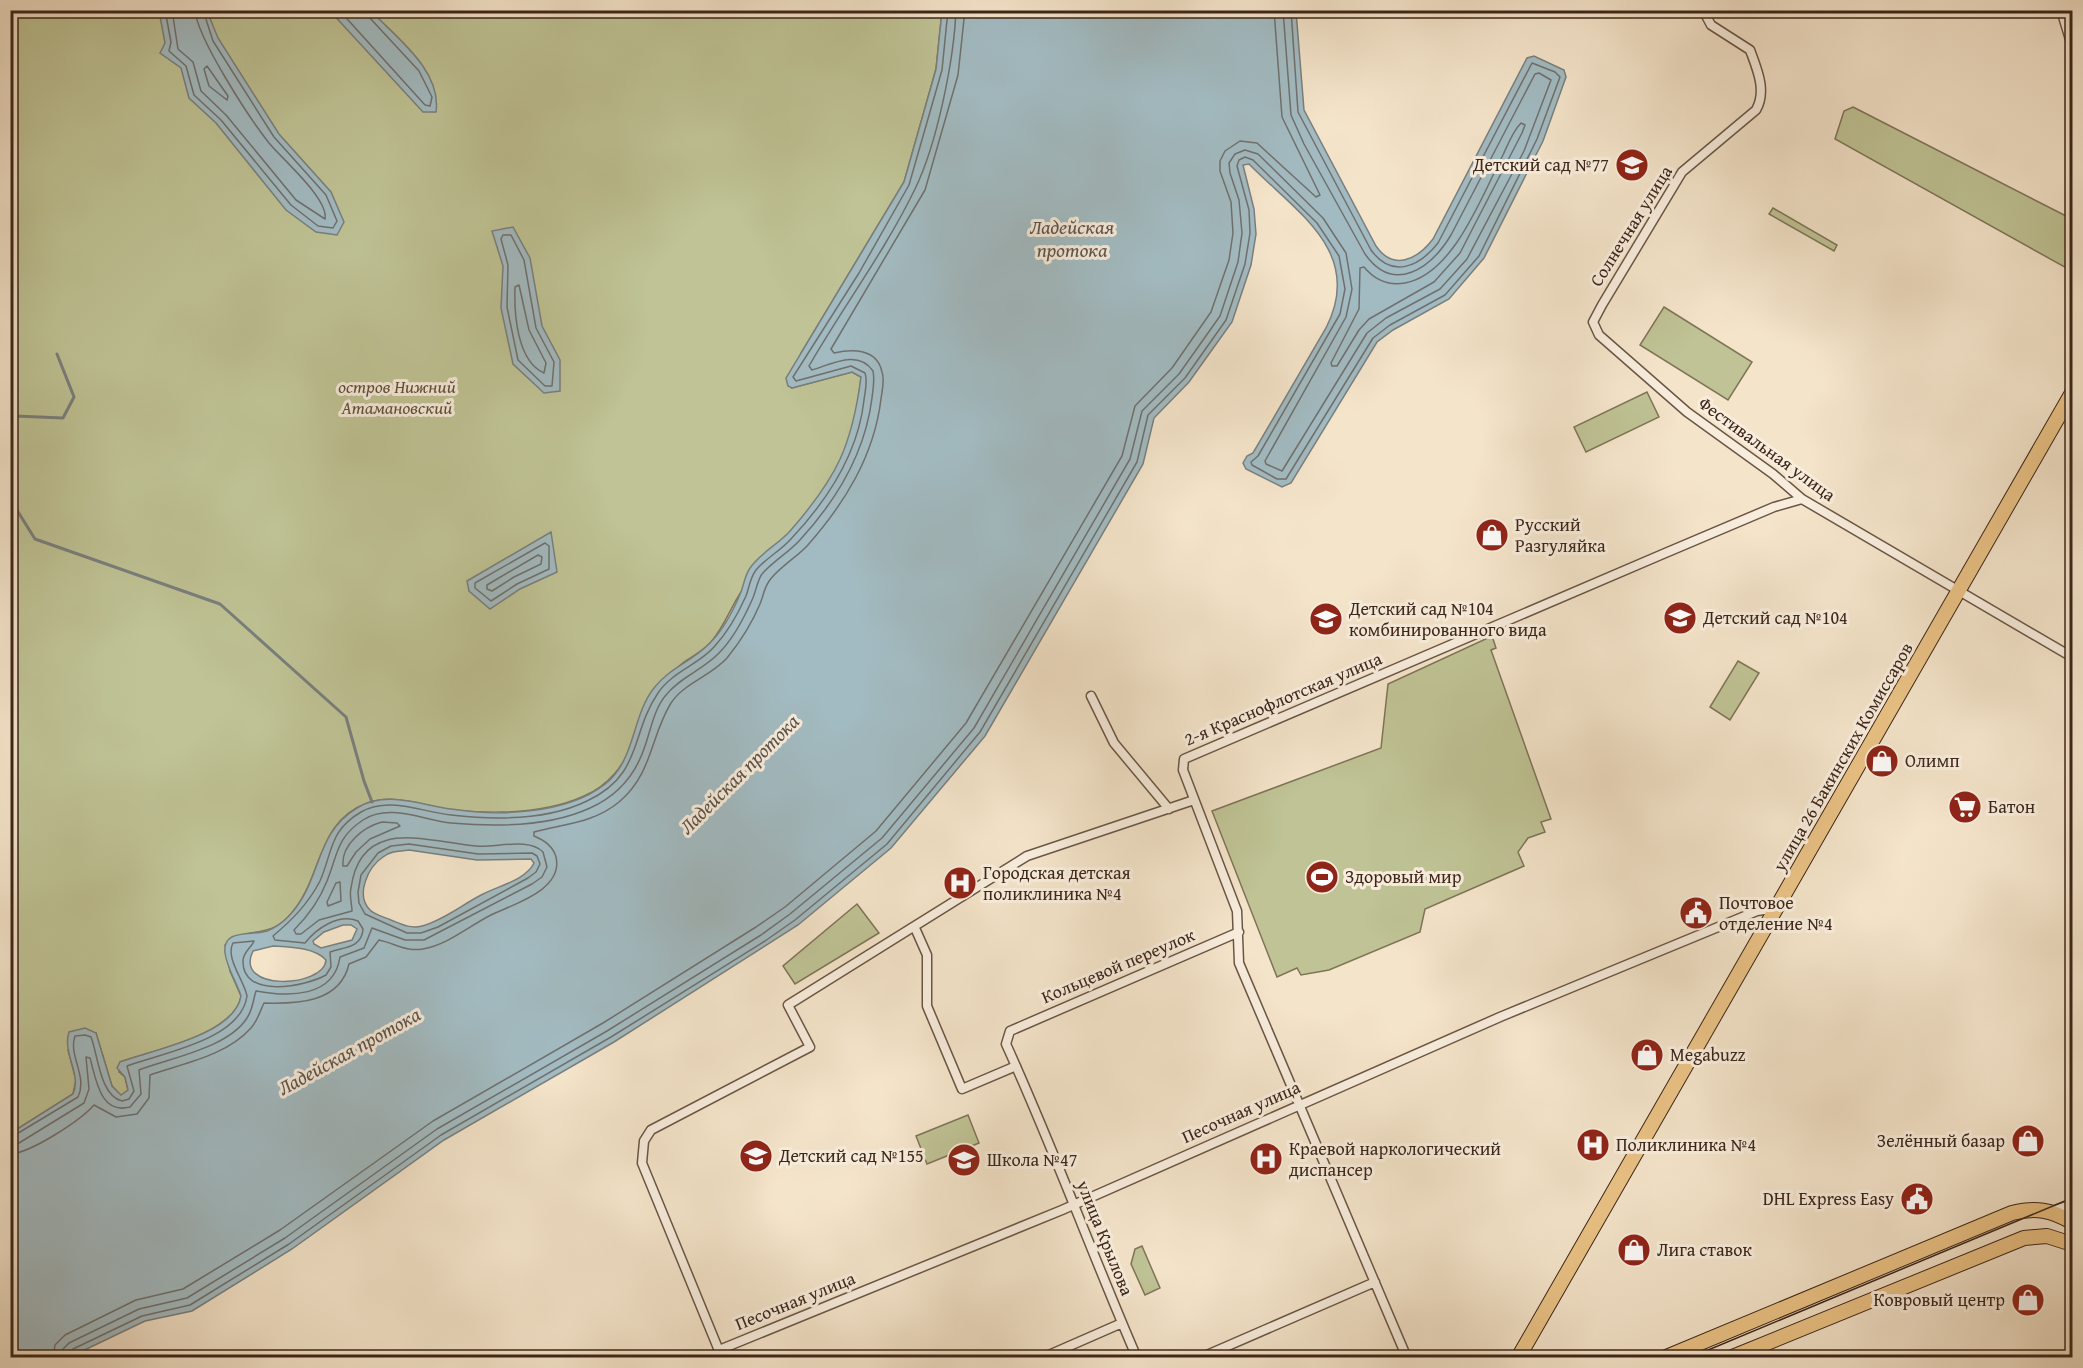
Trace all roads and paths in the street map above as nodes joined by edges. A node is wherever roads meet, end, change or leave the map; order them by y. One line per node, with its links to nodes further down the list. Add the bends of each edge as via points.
1 (1703, 10): 4 (street, Солнечная улица, via 1711,25 1750,50 1761,87 1760,102 1756,110 1682,172 1597,313 1593,322)
2 (2061, 10): 3 (street)
3 (2073, 46)
4 (1599, 335): 6 (street, Фестивальная улица, via 1688,412)
5 (2073, 393): 7 (main road, улица 26 Бакинских Комиссаров)
6 (1802, 499): 7 (street, Фестивальная улица); 10 (street, 2-я Краснофлотская улица, via 1774,507 1188,755 1182,764)
7 (1958, 592): 8 (street, Фестивальная улица); 12 (main road, улица 26 Бакинских Комиссаров)
8 (2073, 657)
9 (1091, 696): 11 (street, via 1114,743)
10 (1194, 800): 11 (street); 14 (street, via 1237,911)
11 (1169, 809): 13 (street, via 1027,856)
12 (1778, 908): 17 (street, Песочная улица, via 1757,911); 30 (main road, улица 26 Бакинских Комиссаров)
13 (915, 928): 16 (street, via 927,955 927,1006 962,1089); 25 (street, via 788,1005 810,1047 651,1130 644,1141 642,1163)
14 (1239, 932): 15 (street, Кольцевой переулок); 17 (street, via 1239,963)
15 (1010, 1031): 16 (street, улица Крылова, via 1006,1044)
16 (1016, 1066): 19 (street, улица Крылова)
17 (1298, 1104): 19 (street, Песочная улица); 23 (street)
18 (2073, 1204): 20 (street)
19 (1074, 1205): 24 (street, улица Крылова); 25 (street, Песочная улица)
20 (2046, 1214): 21 (main road); 31 (main road, via 2030,1208 2012,1213)
21 (2073, 1222)
22 (2073, 1244): 32 (main road, via 2047,1236 2024,1238)
23 (1375, 1282): 28 (street); 29 (street)
24 (1122, 1323): 26 (street); 27 (street, улица Крылова)
25 (721, 1354)
26 (1042, 1358)
27 (1137, 1358)
28 (1200, 1358)
29 (1407, 1358)
30 (1518, 1358)
31 (1664, 1358)
32 (1730, 1358)

